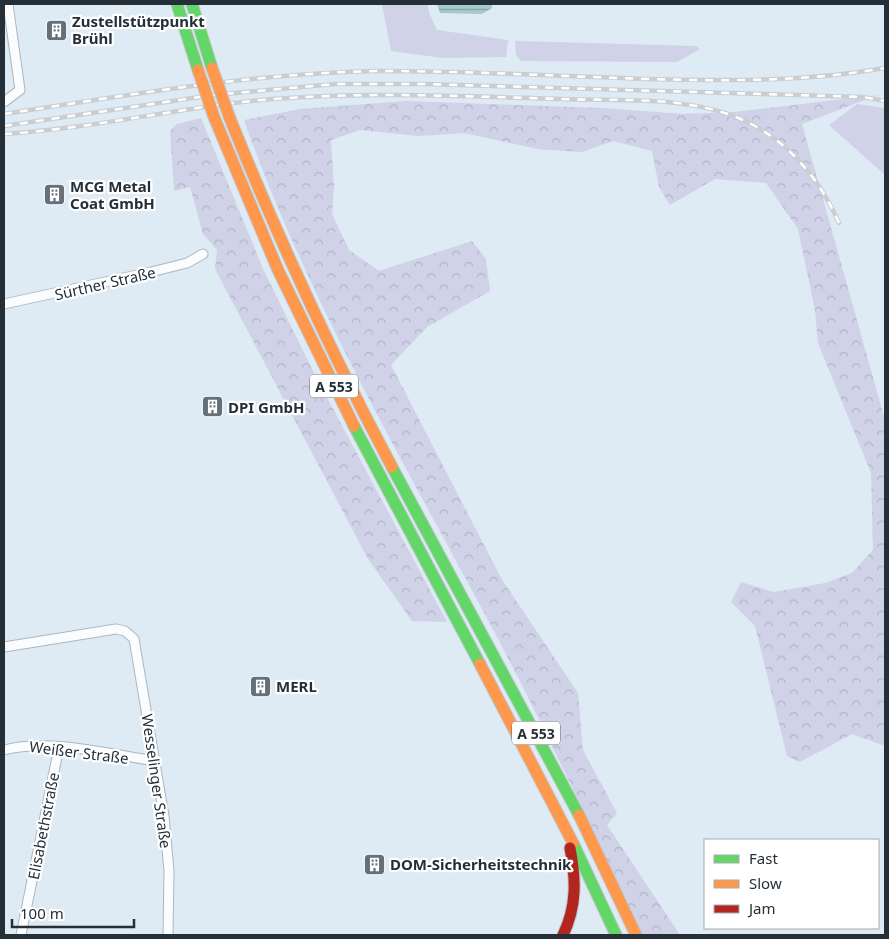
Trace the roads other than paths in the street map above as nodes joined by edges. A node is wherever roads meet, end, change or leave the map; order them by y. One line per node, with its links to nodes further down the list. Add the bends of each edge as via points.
1 (8, 4): 4 (street, via 20,90)
2 (177, 4): 11 (highway, A 553, bridge, via 214,118 261,235 308,336)
3 (192, 4): 16 (highway, A 553, bridge, via 229,116 267,214 318,324 547,752)
4 (4, 102)
5 (203, 254): 6 (street, Sürther Straße, via 151,272)
6 (4, 304)
7 (4, 647): 10 (street, Wesselinger Straße, via 116,629 125,631 134,639 137,651)
8 (59, 747): 9 (street, Weißer Straße, via 22,745); 10 (street, Weißer Straße); 12 (street, Elisabethstraße)
9 (4, 750)
10 (155, 761): 13 (street, Wesselinger Straße, via 169,871)
11 (563, 822): 14 (highway, via 573,864 576,901); 15 (highway, A 553)
12 (21, 935)
13 (168, 935)
14 (563, 935)
15 (616, 935)
16 (636, 935)

